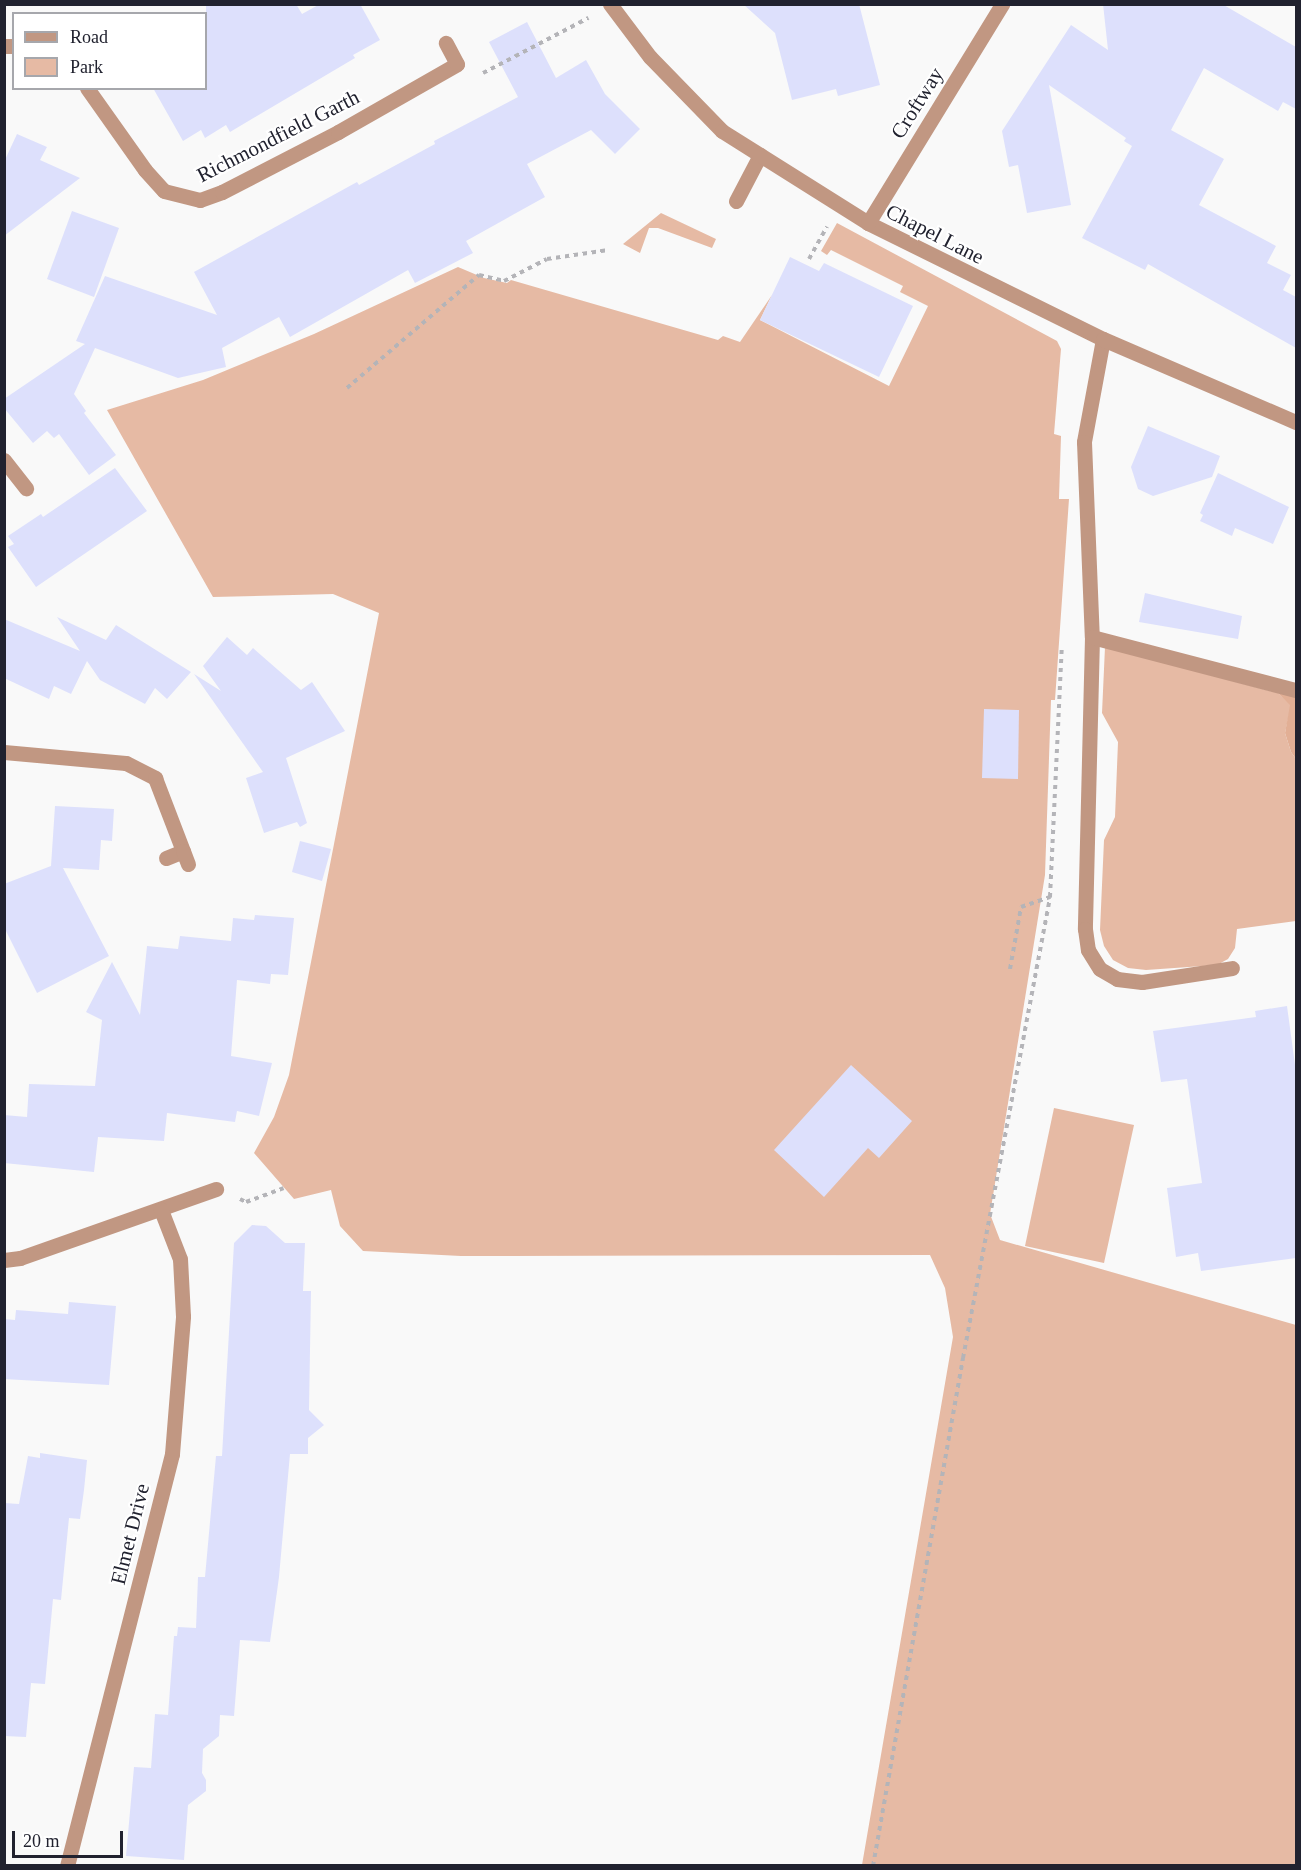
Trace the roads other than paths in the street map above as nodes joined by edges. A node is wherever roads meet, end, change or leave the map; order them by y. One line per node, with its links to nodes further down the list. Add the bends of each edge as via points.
1 (1002, 4): 7 (street, Croftway)
2 (610, 5): 5 (street, Chapel Lane, via 650,57 722,131)
3 (446, 44): 4 (street, Richmondfield Garth, via 457,64 328,137 200,200 164,191)
4 (88, 90)
5 (760, 155): 6 (street); 7 (street, Chapel Lane)
6 (736, 201)
7 (868, 223): 8 (street, Chapel Lane)
8 (1103, 339): 9 (street, Chapel Lane); 12 (street, via 1084,442)
9 (1296, 422)
10 (4, 460): 11 (street)
11 (26, 488)
12 (1092, 637): 13 (street); 16 (street, via 1085,929 1088,950 1100,969 1117,979 1142,982)
13 (1296, 690)
14 (4, 752): 15 (street, via 126,763 155,778 186,857)
15 (166, 858)
16 (1232, 968)
17 (216, 1189): 18 (street)
18 (161, 1210): 19 (street); 20 (street, Elmet Drive, via 181,1271 183,1316 172,1454)
19 (4, 1260)
20 (67, 1866)

